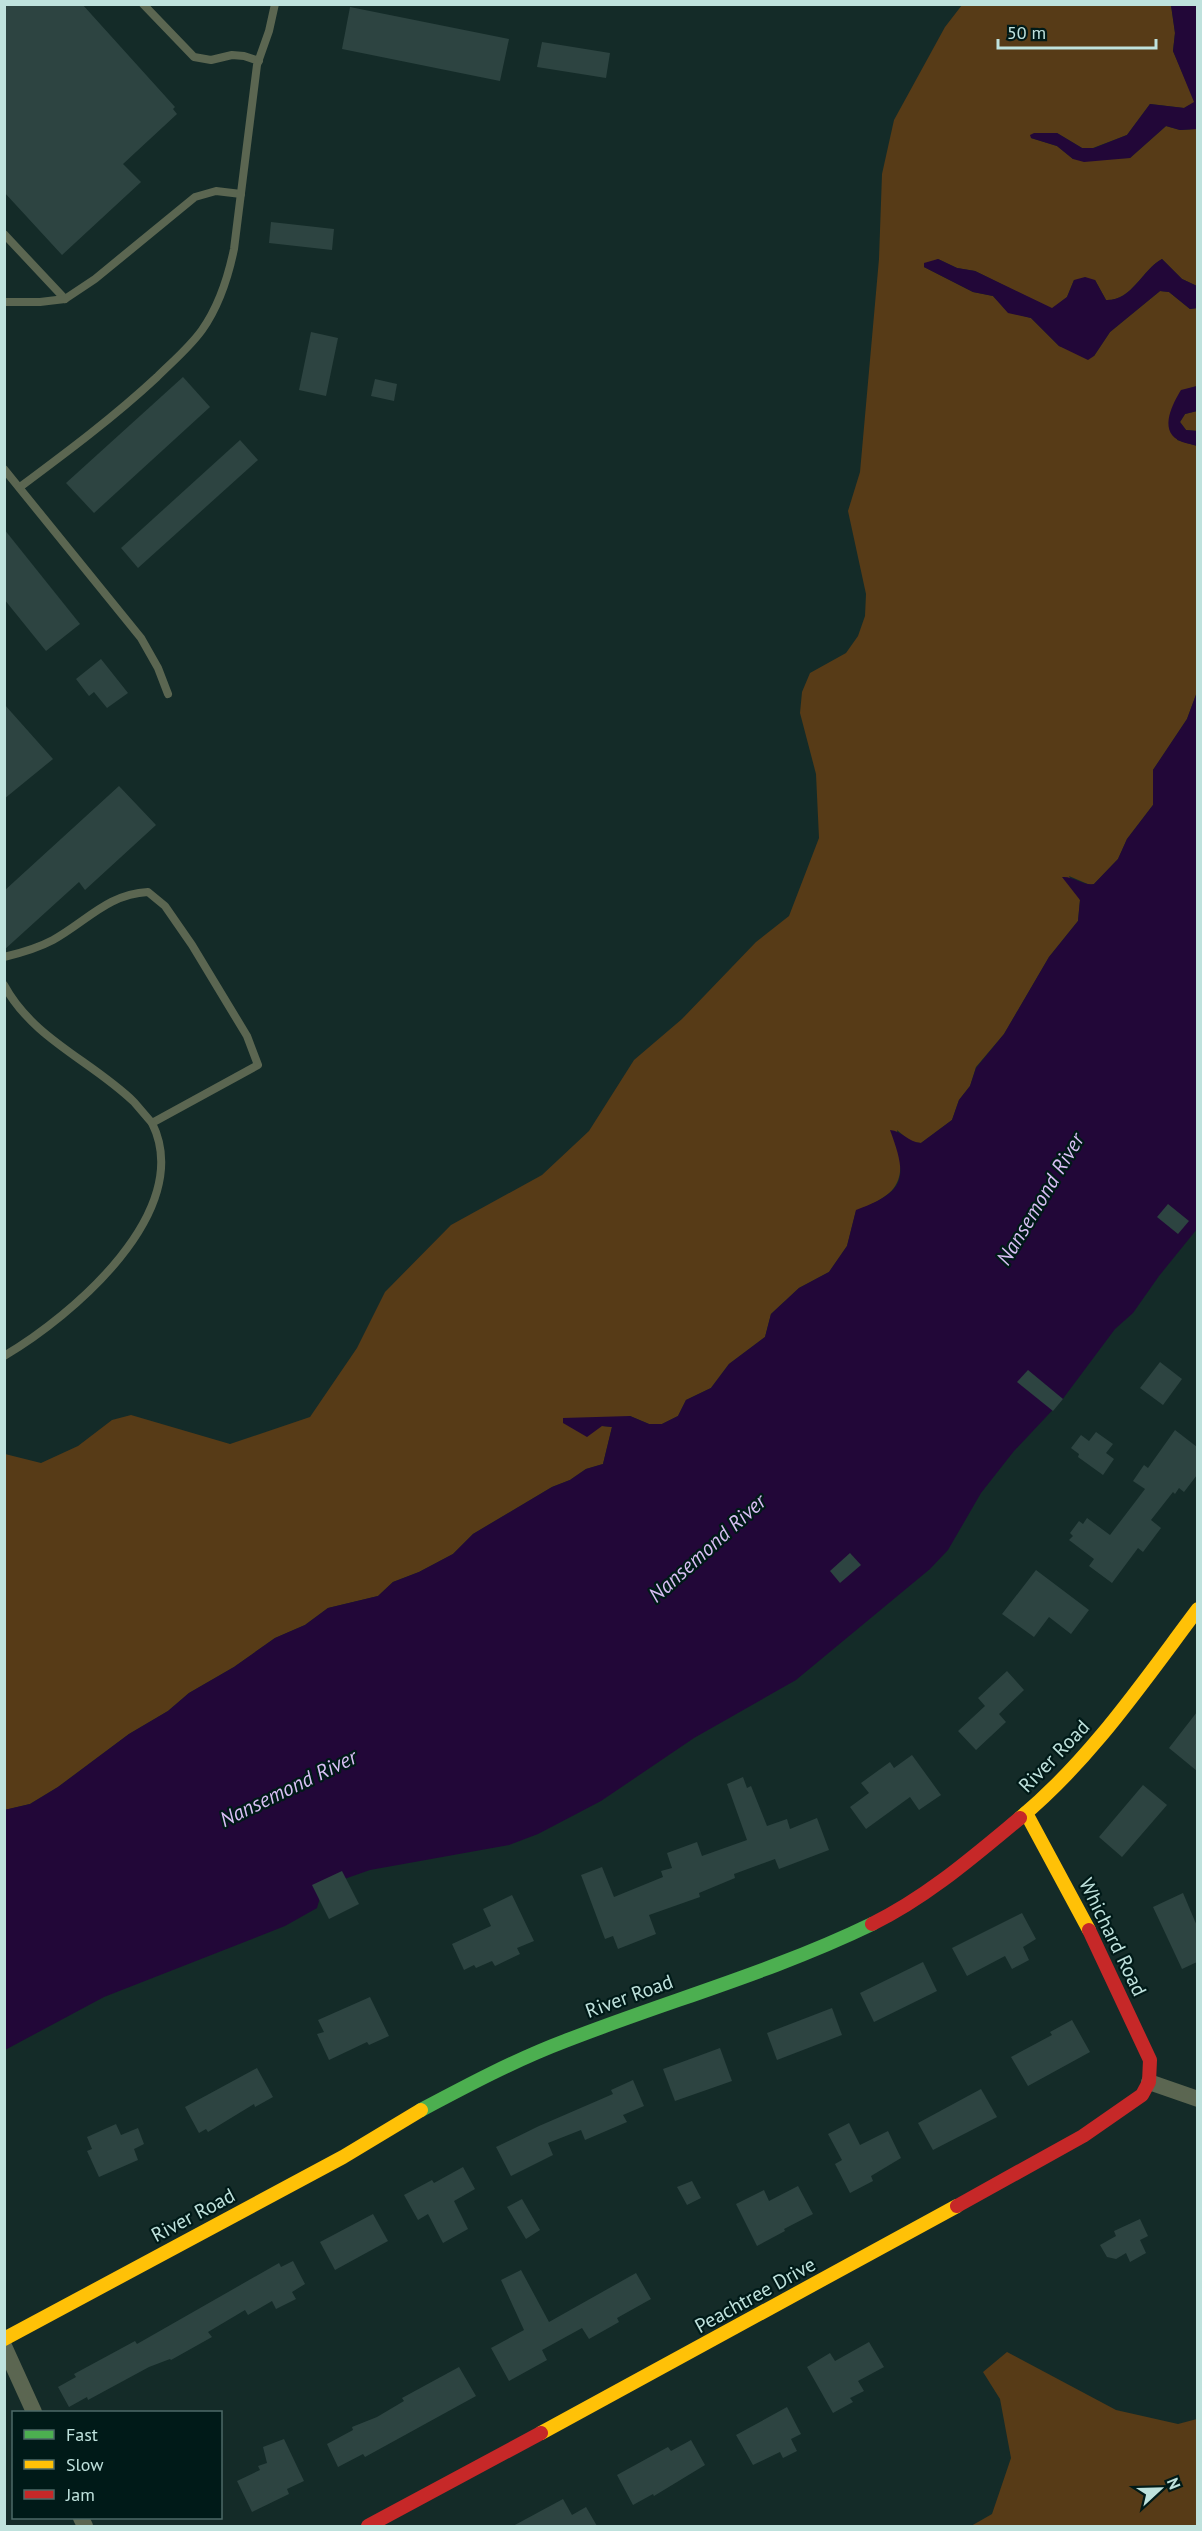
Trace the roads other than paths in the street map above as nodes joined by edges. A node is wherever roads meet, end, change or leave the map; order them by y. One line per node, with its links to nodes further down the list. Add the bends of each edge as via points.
1 (143, 4): 3 (lane, via 194,57 212,60 244,56)
2 (274, 4): 3 (lane)
3 (259, 61): 4 (lane)
4 (241, 194): 6 (lane, via 216,191 195,197); 9 (lane, via 229,273 202,329 147,386)
5 (4, 234): 6 (lane)
6 (65, 299): 7 (lane)
7 (4, 302)
8 (4, 469): 9 (lane)
9 (20, 487): 10 (lane, via 141,638)
10 (168, 694)
11 (4, 957): 13 (lane, via 54,939 117,897 148,892 165,906 247,1036 258,1065)
12 (4, 984): 13 (lane, via 23,1013 48,1038 133,1102)
13 (152, 1123): 14 (lane, via 160,1139 163,1160 154,1202 132,1244 56,1319)
14 (4, 1356)
15 (1197, 1609): 16 (street, River Road, via 1076,1766)
16 (1026, 1813): 17 (street, Whichard Road, via 1075,1901 1130,2016 1150,2060); 19 (street, River Road, via 970,1860 904,1908 873,1925 820,1949 564,2041 488,2075)
17 (1149, 2082): 18 (street); 22 (street, Peachtree Drive, via 1134,2103 1083,2136)
18 (1197, 2099)
19 (4, 2340)
20 (4, 2346): 21 (street)
21 (34, 2411)
22 (368, 2526)

